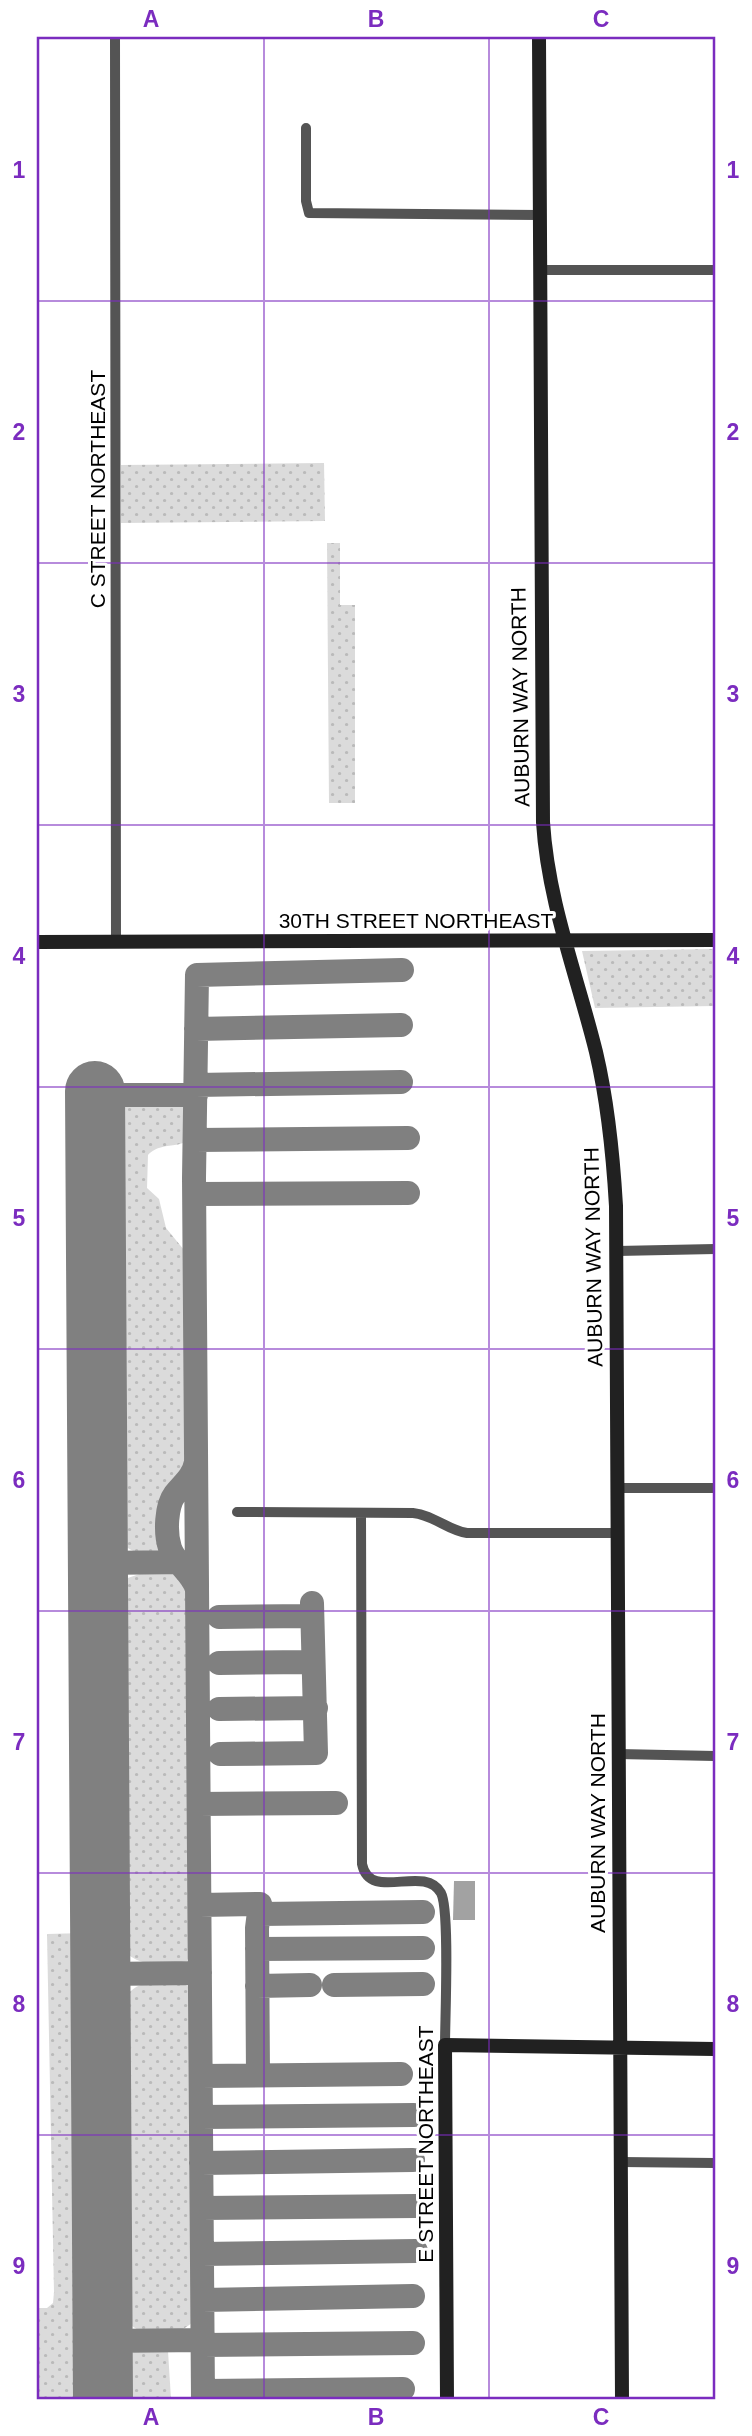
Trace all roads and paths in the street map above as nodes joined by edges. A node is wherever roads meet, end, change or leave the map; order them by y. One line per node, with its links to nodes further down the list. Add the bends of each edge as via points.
1 (116, 37): 10 (street, C STREET NORTHEAST)
2 (539, 37): 4 (main road, AUBURN WAY NORTH)
3 (306, 128): 4 (street, via 309,213)
4 (539, 215): 5 (main road, AUBURN WAY NORTH)
5 (539, 270): 6 (street); 8 (main road, AUBURN WAY NORTH, via 542,796 548,866)
6 (715, 270)
7 (715, 940): 8 (main road, 30TH STREET NORTHEAST)
8 (565, 941): 10 (main road, 30TH STREET NORTHEAST); 12 (main road, AUBURN WAY NORTH, via 606,1104)
9 (37, 942): 10 (main road, 30TH STREET NORTHEAST)
10 (116, 942)
11 (715, 1249): 12 (street)
12 (617, 1251): 13 (main road, AUBURN WAY NORTH)
13 (616, 1488): 14 (street); 17 (main road, AUBURN WAY NORTH)
14 (715, 1488)
15 (237, 1512): 16 (street)
16 (361, 1513): 17 (street, via 422,1514 467,1533); 20 (street, E STREET NORTHEAST, via 362,1864 369,1878 387,1883 424,1882 439,1890 445,1912)
17 (617, 1533): 18 (main road, AUBURN WAY NORTH)
18 (618, 1754): 19 (street); 21 (main road, AUBURN WAY NORTH)
19 (715, 1756)
20 (445, 2045): 21 (main road); 25 (main road, E STREET NORTHEAST)
21 (620, 2046): 22 (main road); 23 (main road, AUBURN WAY NORTH)
22 (715, 2049)
23 (621, 2162): 24 (street); 26 (main road, AUBURN WAY NORTH)
24 (715, 2163)
25 (447, 2399)
26 (622, 2399)

